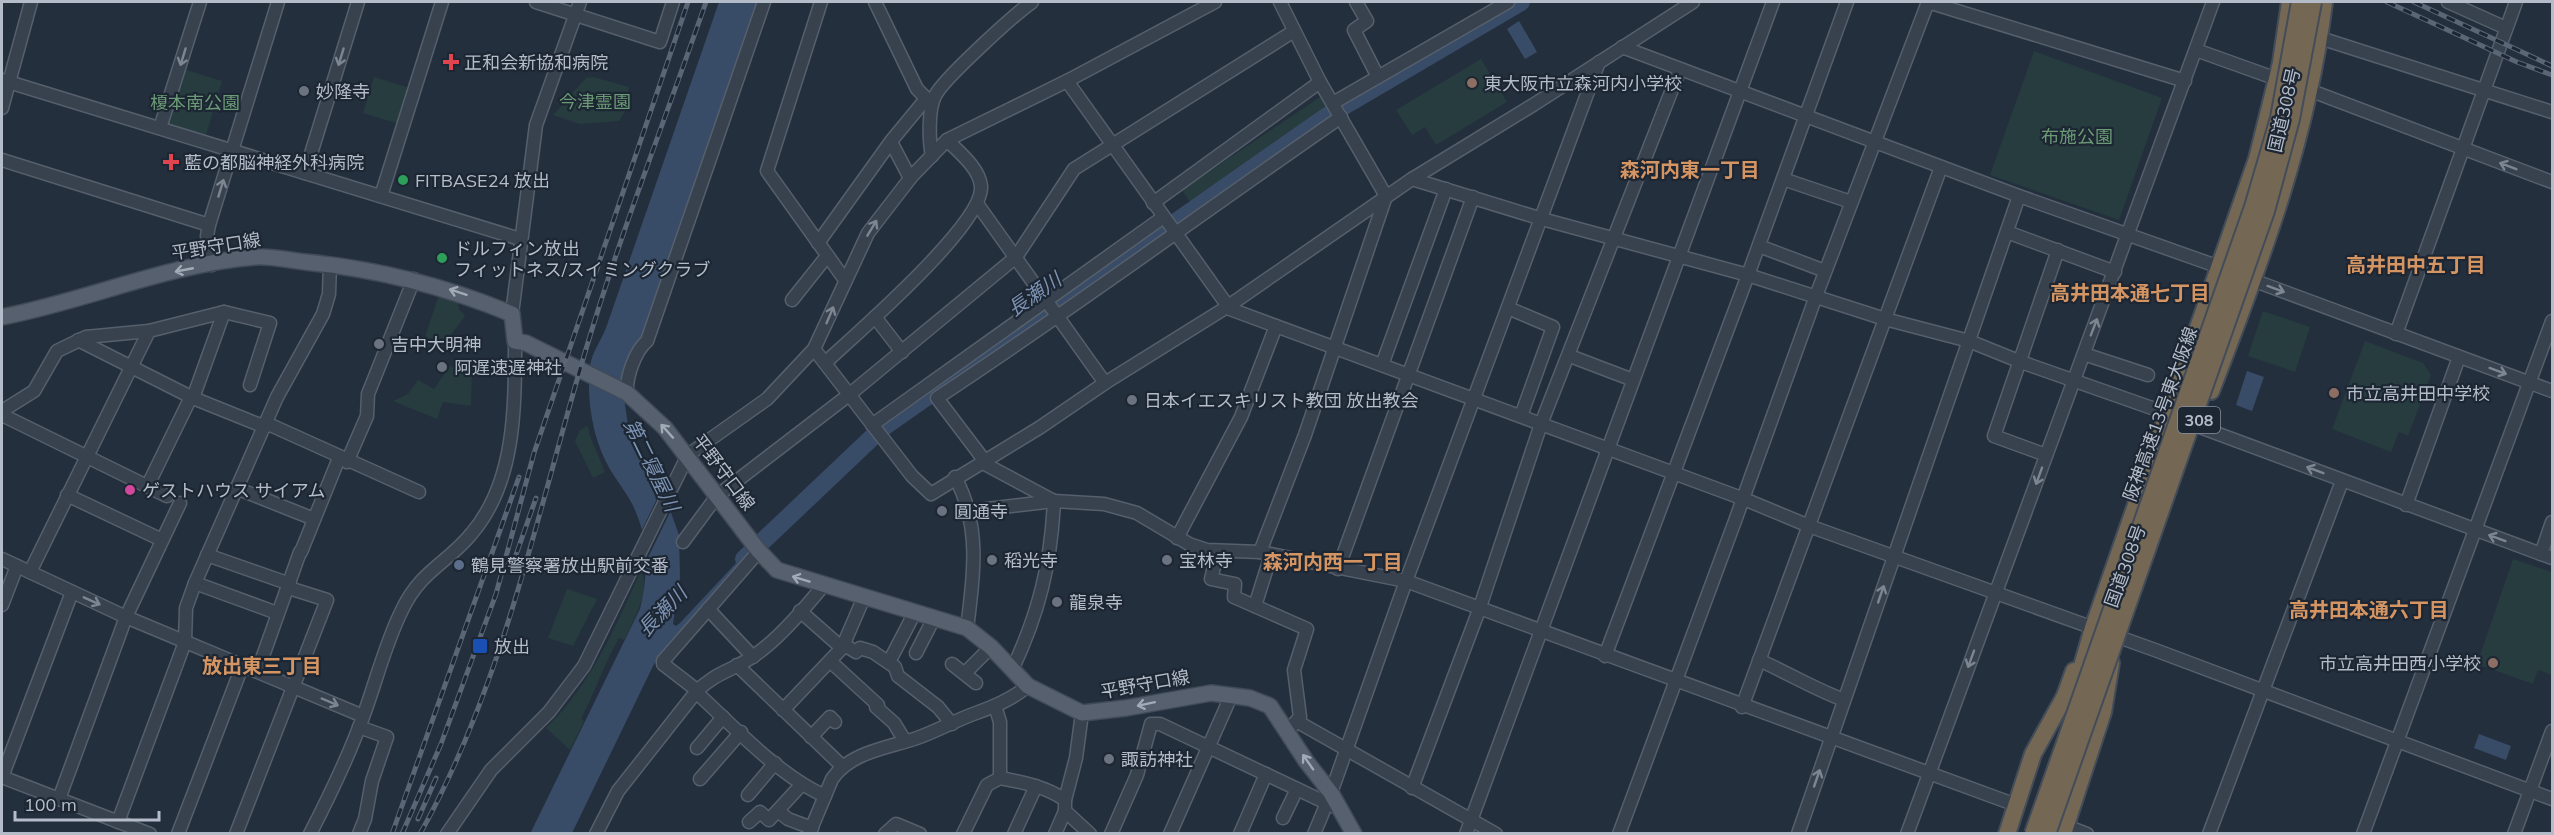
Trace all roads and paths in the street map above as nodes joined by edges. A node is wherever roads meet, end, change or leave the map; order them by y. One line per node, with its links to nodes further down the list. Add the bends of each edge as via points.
1 (31, 2): 38 (street)
2 (200, 2): 51 (street, one-way to 51)
3 (278, 2): 57 (street)
4 (358, 2): 61 (street, one-way to 61)
5 (442, 2): 67 (street)
6 (536, 2): 28 (street)
7 (580, 2): 28 (street)
8 (673, 2): 28 (street, via 660,42)
9 (764, 2): 133 (street, via 647,341 627,380)
10 (820, 2): 82 (street, via 767,171)
11 (874, 2): 45 (street, via 917,89)
12 (1032, 2): 45 (street)
13 (1215, 2): 39 (street)
14 (1280, 2): 30 (street)
15 (1356, 2): 36 (street, via 1366,21 1353,30)
16 (1508, 2): 36 (street)
17 (1694, 2): 32 (street)
18 (1773, 2): 44 (street)
19 (1847, 2): 50 (street)
20 (1928, 2): 40 (street); 54 (street)
21 (2213, 2): 33 (street)
22 (2290, 2): 37 (highway, 国道308号 / 308)
23 (2300, 2): 296 (highway, 阪神高速13号東大阪線, bridge, via 2279,118 2253,207)
24 (2313, 2): 297 (highway, 阪神高速13号東大阪線, bridge, via 2292,119 2259,234)
25 (2324, 2): 31 (highway, 国道308号 / 308)
26 (2448, 2): 29 (street)
27 (2516, 2): 29 (street)
28 (576, 14): 81 (street, via 536,125)
29 (2506, 28): 43 (street)
30 (1294, 31): 41 (street); 55 (street)
31 (2320, 38): 42 (highway, 国道308号 / 308); 43 (street)
32 (1622, 47): 34 (street); 35 (street)
33 (2196, 50): 37 (street); 40 (street)
34 (1599, 62): 63 (street); 75 (street)
35 (1680, 69): 44 (street); 80 (street)
36 (1378, 77): 46 (street)
37 (2277, 79): 90 (highway, 国道308号 / 308, via 2257,159)
38 (6, 81): 47 (street); 51 (street)
39 (1067, 81): 52 (street); 55 (street)
40 (2185, 81): 79 (street)
41 (1320, 82): 46 (street); 72 (street)
42 (2309, 90): 56 (street); 96 (highway, 国道308号 / 308, via 2288,179)
43 (2484, 91): 48 (street); 56 (street)
44 (1740, 92): 50 (street); 87 (street)
45 (929, 102): 53 (street); 58 (street)
46 (1333, 103): 49 (street)
47 (2, 108)
48 (2553, 112)
49 (1340, 116): 68 (street); 78 (street)
50 (1805, 116): 54 (street); 64 (street)
51 (160, 128): 57 (street)
52 (947, 140): 58 (street); 73 (street, via 978,173 982,189)
53 (891, 142): 62 (street); 82 (street)
54 (1874, 142): 60 (street); 71 (street)
55 (1112, 145): 72 (street); 86 (street, via 1074,169)
56 (2464, 149): 65 (street, one-way to 56); 111 (street)
57 (232, 150): 61 (street); 76 (street, one-way to 57)
58 (932, 156): 62 (street)
59 (2, 160): 76 (street)
60 (1941, 167): 69 (street); 107 (street)
61 (305, 173): 67 (street)
62 (910, 178): 95 (street, one-way to 62, via 874,222)
63 (1412, 179): 66 (street); 68 (street)
64 (1783, 179): 71 (street); 83 (street)
65 (2553, 183)
66 (1446, 189): 70 (street); 123 (street)
67 (381, 196): 81 (street)
68 (1386, 196): 100 (street); 115 (street)
69 (2019, 196): 77 (street); 79 (street)
70 (1473, 197): 75 (street); 125 (street)
71 (1851, 202): 91 (street)
72 (1152, 203): 74 (street)
73 (978, 205): 86 (street); 105 (street, via 933,259)
74 (1162, 218): 78 (street); 99 (street)
75 (1542, 219): 80 (street); 101 (street)
76 (209, 225): 89 (street)
77 (2007, 232): 84 (street); 114 (street)
78 (1173, 233): 100 (street); 106 (street)
79 (2129, 234): 90 (street); 92 (street)
80 (1613, 238): 87 (street); 119 (street)
81 (520, 239): 103 (street)
82 (818, 243): 85 (street)
83 (1759, 246): 91 (street); 93 (street)
84 (2058, 250): 92 (street); 122 (street)
85 (827, 256): 95 (street); 98 (street)
86 (1017, 257): 99 (street); 117 (street)
87 (1678, 257): 93 (street); 127 (street)
88 (330, 264): 89 (main road, 平野守口線, via 267,256); 94 (main road, 平野守口線); 141 (street, via 329,294 323,314)
89 (212, 265): 104 (main road, 平野守口線, one-way to 104)
90 (2222, 267): 96 (street); 138 (highway, 国道308号 / 308)
91 (1825, 271): 97 (street)
92 (2115, 272): 118 (street, one-way to 92)
93 (1748, 275): 97 (street); 150 (street)
94 (414, 279): 103 (main road, 平野守口線, one-way to 94); 148 (street, via 368,393 367,416)
95 (845, 280): 116 (street, one-way to 95)
96 (2254, 281): 111 (street, one-way to 111); 142 (highway, 国道308号 / 308)
97 (1816, 296): 107 (street); 159 (street)
98 (792, 300)
99 (1046, 300): 106 (street); 143 (street)
100 (1227, 307): 109 (street); 129 (street)
101 (1508, 308): 136 (street); 139 (street, via 1553,327)
102 (224, 312): 110 (street); 131 (street, via 270,323); 135 (street)
103 (512, 314): 113 (main road)
104 (2, 317)
105 (875, 317): 117 (street); 121 (street)
106 (1059, 318): 129 (street); 149 (street, via 937,398)
107 (1885, 319): 114 (street); 166 (street)
108 (2553, 321): 130 (street)
109 (1276, 326): 115 (street); 168 (street, via 1241,417)
110 (149, 331): 112 (street); 124 (street)
111 (2396, 334): 120 (street)
112 (78, 340): 124 (street); 137 (street, via 57,351 34,391)
113 (516, 341): 133 (main road, 平野守口線); 232 (street, via 514,427 489,510 471,535 427,572 402,608)
114 (1969, 341): 122 (street); 175 (street)
115 (1336, 348): 123 (street); 173 (street)
116 (814, 349): 121 (street); 146 (street, via 767,399)
117 (902, 352): 134 (street)
118 (2084, 354): 126 (street, via 2133,366); 128 (street)
119 (1570, 356): 127 (street); 140 (street)
120 (2459, 357): 130 (street, one-way to 130); 162 (street)
121 (826, 362): 134 (street)
122 (2021, 362): 128 (street); 147 (street, via 1994,436)
123 (1383, 365): 125 (street)
124 (131, 369): 135 (street); 145 (street)
125 (1410, 375): 136 (street); 179 (street)
126 (2148, 375)
127 (1633, 380): 144 (street)
128 (2074, 381): 138 (street); 147 (street)
129 (1105, 383): 149 (street)
130 (2531, 383): 132 (street); 167 (street)
131 (250, 385)
132 (2553, 391)
133 (626, 392): 146 (main road, 平野守口線, one-way to 133)
134 (850, 394): 143 (street); 158 (street)
135 (192, 397): 141 (street); 153 (street)
136 (1475, 399): 139 (street); 181 (street)
137 (2, 413): 145 (street)
138 (2169, 414): 198 (highway, 国道308号 / 308)
139 (1521, 416): 140 (street)
140 (1541, 424): 144 (street); 191 (street)
141 (265, 425): 148 (street); 154 (street)
142 (2197, 426): 152 (street, one-way to 142); 200 (highway, 国道308号 / 308)
143 (876, 430): 151 (street, via 912,477 931,494)
144 (1608, 450): 150 (street); 199 (street)
145 (88, 455): 153 (street); 156 (street)
146 (688, 455): 158 (main road, 平野守口線); 275 (street, via 574,681 491,770)
147 (2046, 455): 186 (street, one-way to 186)
148 (343, 460): 155 (street); 164 (street)
149 (982, 461): 151 (street); 160 (street)
150 (1674, 474): 159 (street); 205 (street)
151 (956, 477): 163 (street)
152 (2342, 481): 162 (street); 222 (street)
153 (148, 485): 157 (street)
154 (236, 488): 164 (street); 174 (street)
155 (419, 492)
156 (67, 495): 169 (street); 180 (street)
157 (167, 496)
158 (717, 496): 170 (street); 171 (main road, 平野守口線)
159 (1744, 499): 166 (street); 217 (street)
160 (1054, 501): 163 (street); 168 (street, via 1104,504 1137,513); 215 (street, via 1052,549 1038,605)
161 (180, 503): 169 (street)
162 (2406, 505): 167 (street)
163 (970, 511): 197 (street, via 974,542)
164 (314, 519): 183 (street)
165 (2553, 522): 176 (street)
166 (1809, 526): 175 (street); 207 (street)
167 (2475, 530): 176 (street, one-way to 167); 239 (street)
168 (1177, 538): 172 (street)
169 (162, 540): 195 (street)
170 (683, 542)
171 (757, 548): 184 (main road, 平野守口線, one-way to 171, via 777,570); 190 (street, via 714,592)
172 (1218, 551): 173 (street); 189 (street, via 1211,579 1235,584 1234,597)
173 (1265, 554): 179 (street); 189 (street)
174 (207, 555): 182 (street); 183 (street)
175 (1894, 555): 186 (street); 225 (street, one-way to 175)
176 (2547, 556)
177 (2, 559): 178 (street)
178 (17, 566): 180 (street); 188 (street)
179 (1338, 569): 181 (street)
180 (30, 572): 185 (street)
181 (1406, 581): 191 (street); 243 (street)
182 (195, 583): 194 (street); 201 (street, via 186,608)
183 (289, 586): 194 (street); 219 (street, via 327,600)
184 (823, 586): 187 (main road, 平野守口線); 192 (street)
185 (72, 592): 195 (street, one-way to 195); 248 (street)
186 (1996, 592): 198 (street); 246 (street, one-way to 246)
187 (864, 597): 193 (main road, 平野守口線); 202 (street)
188 (2, 605)
189 (1255, 606): 234 (street, via 1307,629 1294,670 1300,717)
190 (708, 609): 206 (street); 221 (street, via 663,661)
191 (1479, 610): 199 (street); 253 (street)
192 (801, 611): 202 (street); 206 (street)
193 (915, 612): 196 (main road, 平野守口線); 209 (street)
194 (277, 613): 214 (street)
195 (126, 617): 201 (street); 258 (street)
196 (934, 618): 197 (main road, 平野守口線); 204 (street)
197 (967, 627): 203 (main road, 平野守口線)
198 (2093, 628): 200 (street); 224 (highway); 295 (highway, 国道308号 / 308)
199 (1541, 631): 205 (street); 265 (street)
200 (2120, 638): 210 (highway, 国道308号 / 308); 222 (street)
201 (185, 642): 211 (street); 266 (street)
202 (843, 646): 208 (street); 209 (street, via 856,652 860,648 873,652)
203 (991, 647): 215 (main road, 平野守口線); 216 (street)
204 (916, 653)
205 (1605, 656): 217 (street)
206 (753, 657): 213 (street)
207 (1759, 660): 225 (street); 227 (street)
208 (831, 662): 228 (street); 240 (street, via 878,705)
209 (889, 662): 233 (street, via 898,676 938,707)
210 (2111, 662): 269 (highway); 269 (highway, via 2104,742); 297 (highway, 国道308号 / 308)
211 (243, 664): 214 (street); 271 (street)
212 (952, 664): 216 (street)
213 (736, 665): 221 (street, via 709,679); 228 (street)
214 (258, 670): 219 (street)
215 (1012, 670): 220 (main road, 平野守口線)
216 (964, 673): 218 (street)
217 (1676, 680): 227 (street); 290 (street)
218 (976, 683)
219 (292, 686): 232 (street, one-way to 232); 272 (street)
220 (1028, 686): 226 (street, via 1012,699); 229 (main road, 平野守口線)
221 (697, 691): 230 (street); 276 (street, via 618,791)
222 (2261, 691): 239 (street); 298 (street)
223 (1231, 696): 229 (main road, 平野守口線, one-way to 229, via 1198,693); 234 (main road, 平野守口線, via 1270,705); 241 (street)
224 (2065, 696): 262 (highway, via 2033,754); 294 (highway)
225 (1844, 700): 238 (street)
226 (994, 706): 233 (street); 249 (street, via 1000,722)
227 (1742, 707): 238 (street)
228 (783, 710): 237 (street)
229 (1082, 713): 261 (street)
230 (723, 717): 236 (street); 242 (street)
231 (830, 717): 237 (street)
232 (361, 722): 273 (street, via 339,778); 274 (street, via 387,737)
233 (952, 724): 240 (street)
234 (1293, 727): 243 (street); 260 (main road, 平野守口線, one-way to 234, via 1306,761)
235 (2553, 731): 255 (street)
236 (741, 732): 244 (street); 250 (street)
237 (811, 737): 245 (street)
238 (1831, 737): 246 (street); 291 (street, one-way to 238)
239 (2398, 740): 255 (street); 299 (street)
240 (905, 741): 245 (street, via 857,757)
241 (1209, 747): 247 (street); 283 (street, via 1160,724 1151,724 1137,776); 284 (street)
242 (697, 748)
243 (1346, 752): 253 (street); 260 (street)
244 (775, 763): 251 (street); 256 (street)
245 (843, 768): 257 (street, via 832,779)
246 (1929, 773): 262 (street); 292 (street)
247 (1266, 774): 254 (street); 285 (street)
248 (2, 777): 258 (street)
249 (1000, 778): 252 (street); 279 (street, via 987,785)
250 (700, 779)
251 (802, 784): 257 (street); 263 (street)
252 (1036, 786): 261 (street); 280 (street)
253 (1412, 788): 265 (street)
254 (1297, 789): 260 (street); 264 (street)
255 (2530, 790): 259 (street); 300 (street)
256 (748, 795)
257 (825, 796): 268 (street)
258 (59, 799): 266 (street)
259 (2553, 799)
260 (1333, 802): 286 (street); 287 (main road, 平野守口線)
261 (1065, 805): 281 (street); 282 (street)
262 (2016, 805): 293 (highway)
263 (778, 811): 267 (street, via 769,820 760,812); 268 (street)
264 (1283, 818)
265 (1471, 819): 288 (street); 289 (street)
266 (118, 822): 270 (street)
267 (749, 822)
268 (810, 831)
269 (2074, 832)
270 (150, 834)
271 (177, 834)
272 (236, 834)
273 (310, 834)
274 (359, 834)
275 (447, 834)
276 (596, 834)
277 (885, 834): 278 (street, via 896,824)
278 (920, 834)
279 (963, 834)
280 (1014, 834)
281 (1055, 834)
282 (1090, 834)
283 (1111, 834)
284 (1170, 834)
285 (1240, 834)
286 (1314, 834)
287 (1354, 834)
288 (1466, 834)
289 (1496, 834)
290 (1619, 834)
291 (1798, 834)
292 (1907, 834)
293 (2007, 834)
294 (2014, 834)
295 (2026, 834)
296 (2033, 834)
297 (2049, 834)
298 (2209, 834)
299 (2363, 834)
300 (2514, 834)

